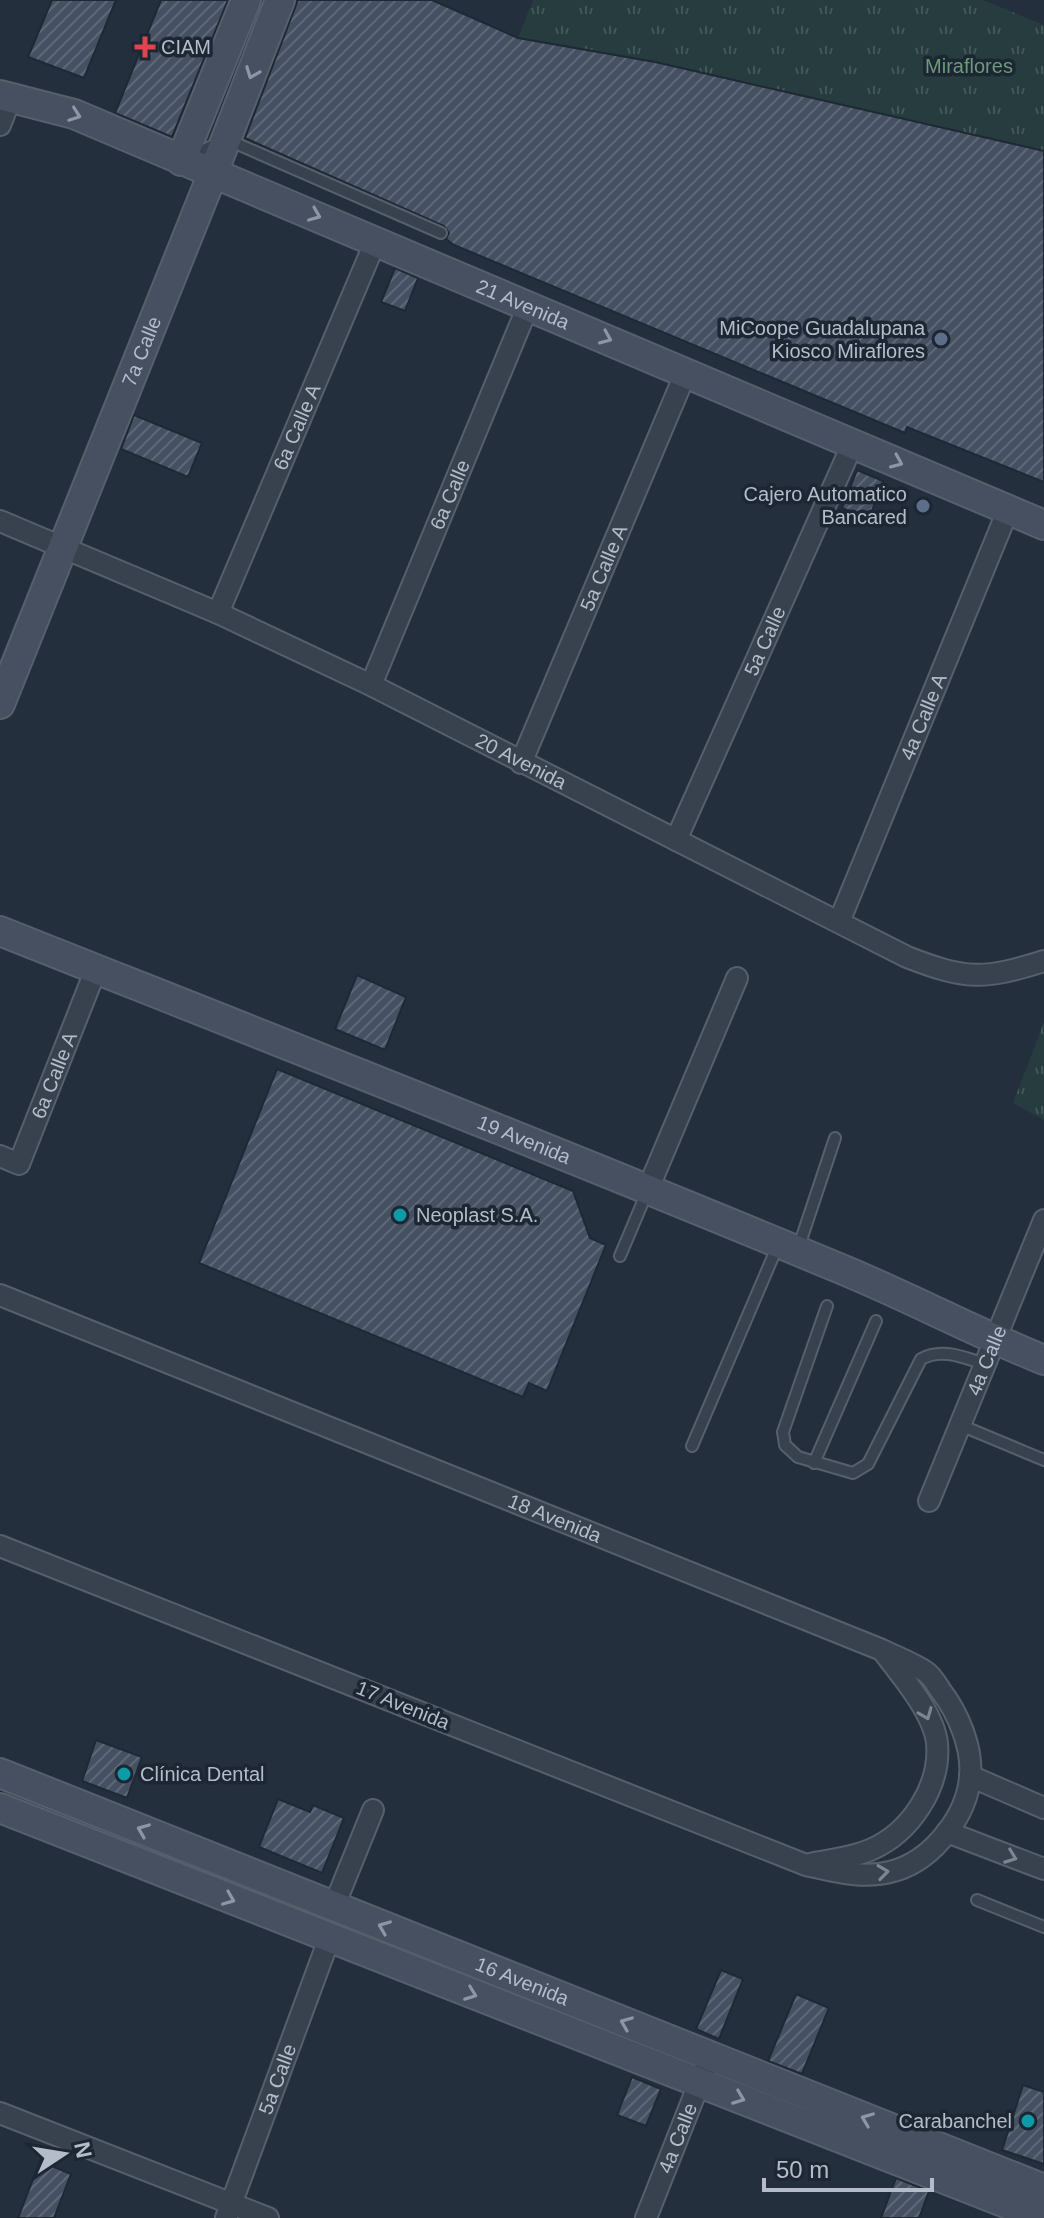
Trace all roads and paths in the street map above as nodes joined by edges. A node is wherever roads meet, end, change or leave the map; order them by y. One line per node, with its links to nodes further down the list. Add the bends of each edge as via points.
1 (246, 0): 6 (street)
2 (280, 0): 5 (street, 7a Calle, one-way to 5)
3 (6, 96): 4 (street); 6 (street, 21 Avenida, one-way to 6, via 74,114)
4 (0, 125)
5 (226, 139): 6 (lane); 7 (street, 7a Calle); 8 (lane)
6 (181, 161): 7 (street, 21 Avenida)
7 (213, 173): 9 (street, 21 Avenida, one-way to 9); 16 (street, 7a Calle)
8 (441, 233)
9 (376, 240): 10 (street, 21 Avenida); 17 (street, 6a Calle A)
10 (528, 306): 11 (street, 21 Avenida, one-way to 11); 18 (street, 6a Calle)
11 (686, 372): 12 (street, 21 Avenida); 20 (street, 5a Calle A)
12 (853, 443): 13 (street, 21 Avenida, one-way to 13); 21 (street, 5a Calle)
13 (1008, 510): 15 (street, 21 Avenida); 22 (street, 4a Calle A)
14 (0, 521): 16 (street, 20 Avenida)
15 (1044, 525)
16 (61, 548): 17 (street, 20 Avenida); 19 (street, 7a Calle)
17 (218, 613): 18 (street, 20 Avenida)
18 (371, 685): 20 (street, 20 Avenida)
19 (0, 704)
20 (521, 763): 21 (street, 20 Avenida)
21 (676, 840): 22 (street, 20 Avenida)
22 (839, 922): 24 (street, 20 Avenida, via 944,971 975,976)
23 (0, 931): 25 (street, 19 Avenida)
24 (1044, 961)
25 (96, 969): 28 (street, 6a Calle A, via 19,1164); 29 (street, 19 Avenida)
26 (737, 978): 29 (street)
27 (835, 1138): 31 (lane)
28 (0, 1156)
29 (648, 1189): 31 (street, 19 Avenida); 32 (lane)
30 (1044, 1220): 36 (street, 4a Calle)
31 (788, 1247): 36 (street, 19 Avenida, via 891,1290); 39 (lane)
32 (620, 1256)
33 (0, 1295): 44 (street, 18 Avenida)
34 (827, 1306): 41 (lane, via 783,1432 791,1452)
35 (876, 1321): 41 (lane)
36 (989, 1352): 37 (street, 19 Avenida); 38 (street, 4a Calle); 41 (lane, via 921,1359 862,1470 846,1472)
37 (1044, 1360)
38 (960, 1425): 40 (lane); 42 (street, 4a Calle)
39 (692, 1446)
40 (1044, 1460)
41 (814, 1463)
42 (929, 1501)
43 (0, 1546): 51 (street, 17 Avenida)
44 (882, 1650): 46 (street, 18 Avenida, via 927,1673 955,1708); 51 (street, one-way to 51, via 920,1698 937,1742 932,1788 908,1823 870,1850)
45 (0, 1773): 54 (street, 16 Avenida, one-way to 45)
46 (970, 1776): 48 (street); 50 (street, 17 Avenida, via 963,1804)
47 (0, 1808): 56 (street, 16 Avenida, one-way to 56)
48 (1044, 1808)
49 (373, 1810): 54 (street)
50 (947, 1832): 51 (street, 17 Avenida, one-way to 50, via 853,1876 897,1870 927,1854); 52 (street, one-way to 52)
51 (806, 1865)
52 (1044, 1869)
53 (977, 1900): 55 (lane)
54 (334, 1906): 57 (street, 16 Avenida, one-way to 54)
55 (1044, 1927)
56 (329, 1939): 58 (street, 16 Avenida, one-way to 58); 61 (street, 5a Calle)
57 (710, 2056): 58 (street, 4a Calle); 60 (street, 16 Avenida, one-way to 57)
58 (699, 2083): 62 (street, 16 Avenida, one-way to 62); 64 (street, 4a Calle)
59 (0, 2113): 61 (street)
60 (1044, 2189)
61 (229, 2211): 63 (street)
62 (1006, 2211): 65 (street, 16 Avenida)
63 (268, 2218)
64 (646, 2218)
65 (1044, 2218)

